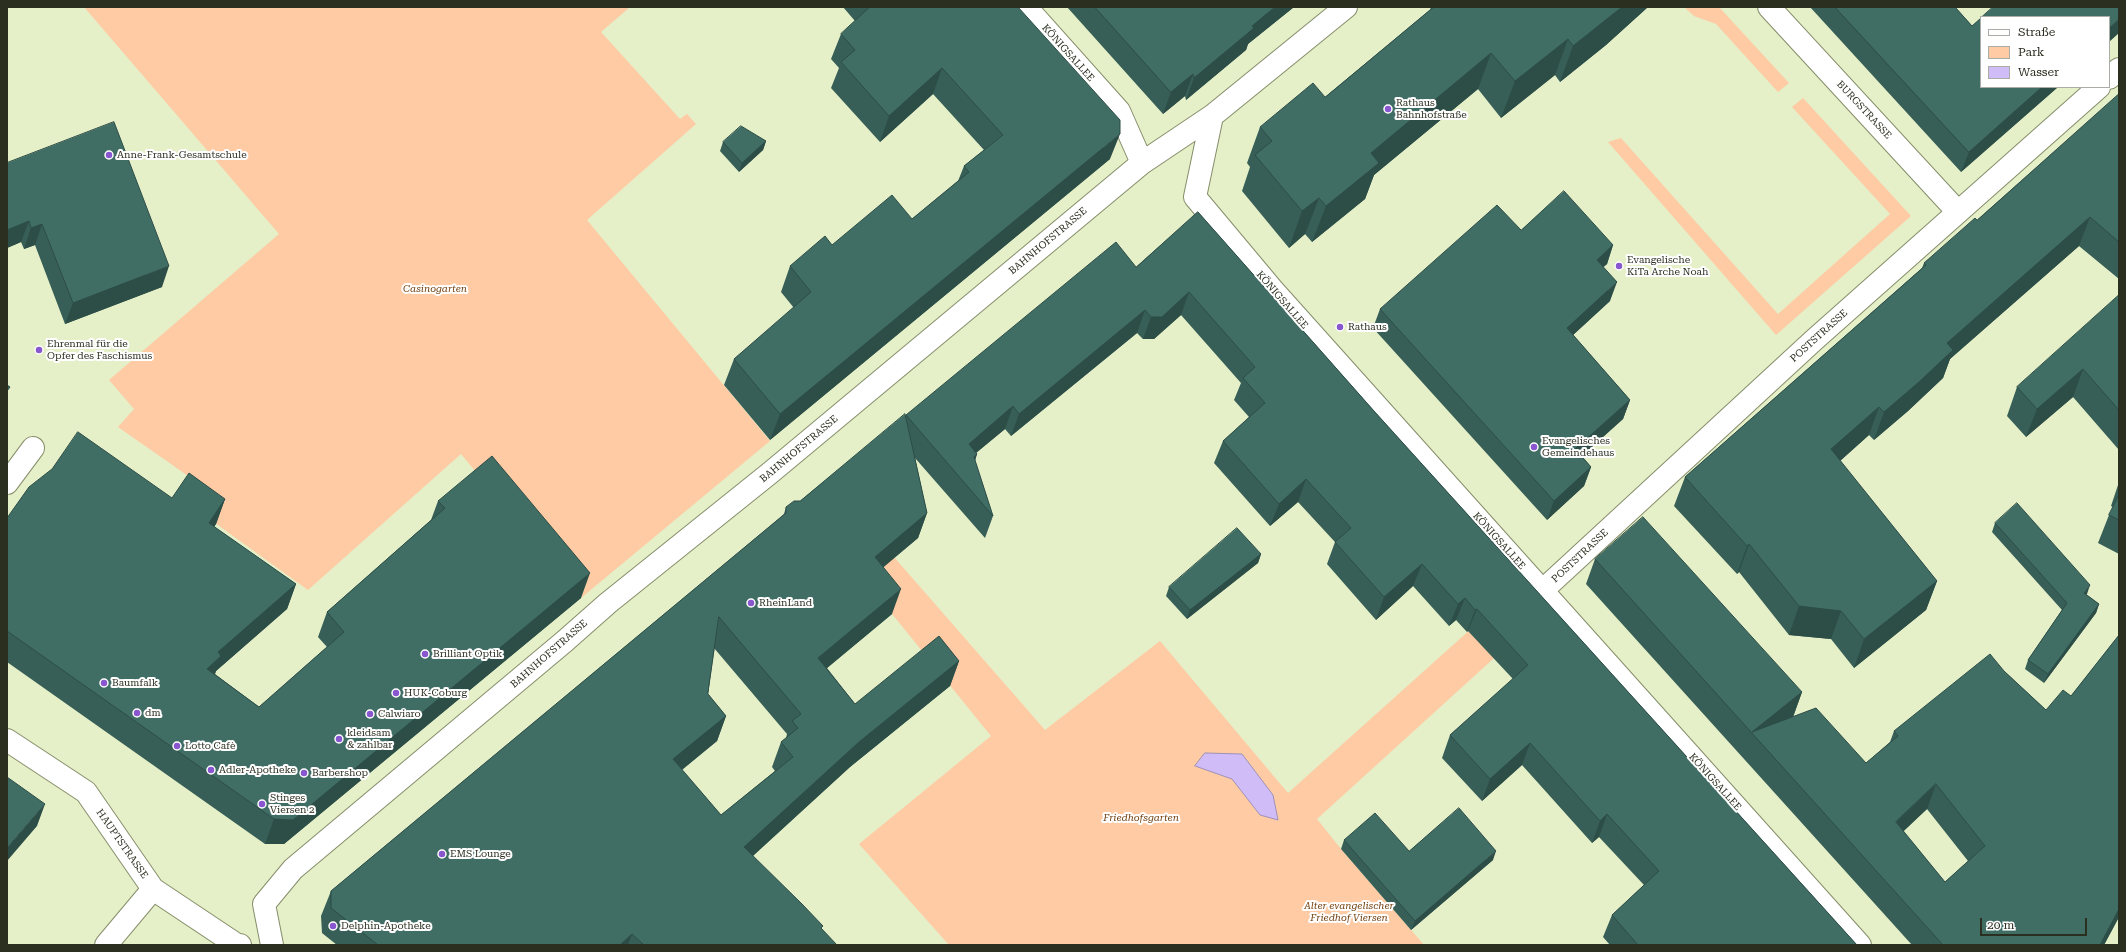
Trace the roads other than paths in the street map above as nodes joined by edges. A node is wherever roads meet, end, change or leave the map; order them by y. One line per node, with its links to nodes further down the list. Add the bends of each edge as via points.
1 (1026, 7): 8 (street, KÖNIGSALLEE, via 1119,111)
2 (1346, 7): 7 (street, BAHNHOFSTRASSE)
3 (1770, 7): 9 (street, BURGSTRASSE)
4 (2119, 69): 5 (street)
5 (2110, 77)
6 (2098, 88): 9 (street, POSTSTRASSE)
7 (1212, 116): 8 (street, BAHNHOFSTRASSE); 12 (street, KÖNIGSALLEE, via 1195,197 1272,289)
8 (1142, 163): 17 (street, BAHNHOFSTRASSE, via 770,473 608,603 293,870 264,904)
9 (1958, 212): 12 (street, POSTSTRASSE, via 1814,340)
10 (33, 448): 11 (street)
11 (7, 483)
12 (1543, 590): 18 (street, KÖNIGSALLEE)
13 (7, 740): 14 (street, HAUPTSTRASSE, via 86,792)
14 (153, 889): 15 (street); 16 (street, HAUPTSTRASSE)
15 (106, 945)
16 (240, 945)
17 (272, 945)
18 (1860, 945)

